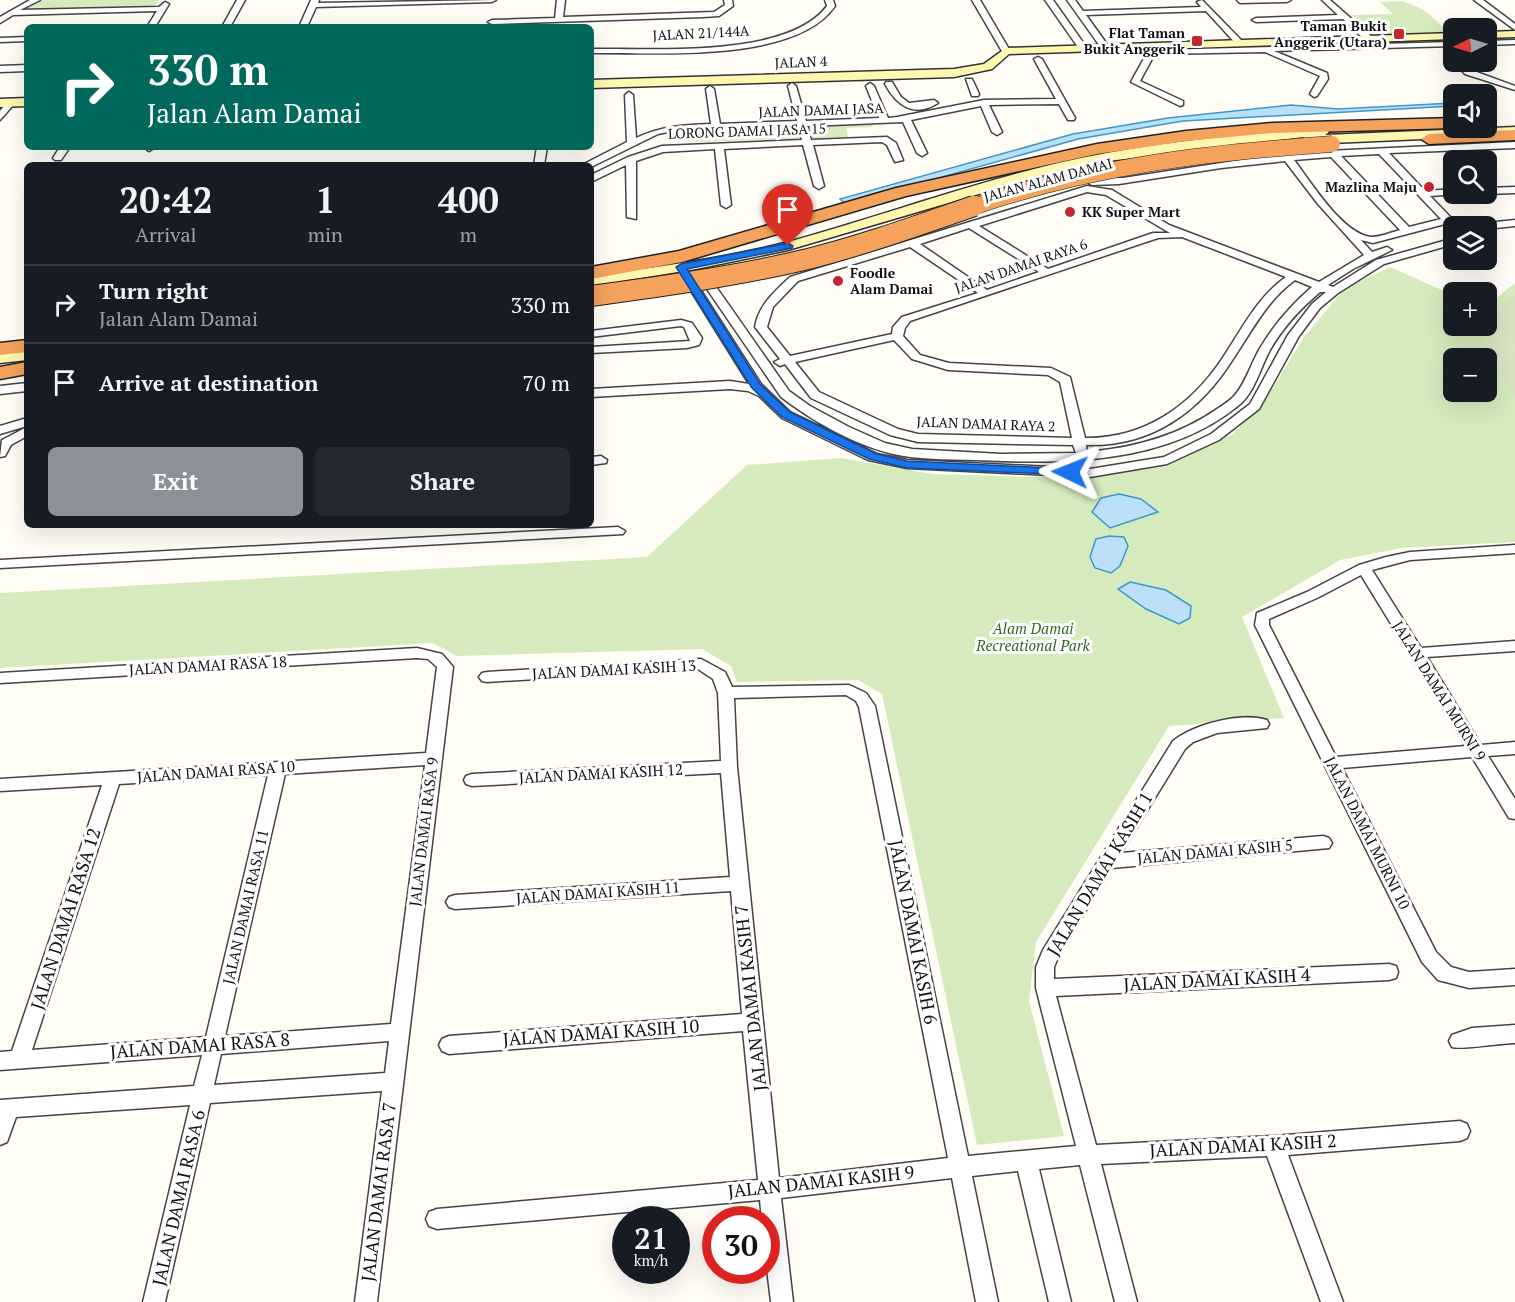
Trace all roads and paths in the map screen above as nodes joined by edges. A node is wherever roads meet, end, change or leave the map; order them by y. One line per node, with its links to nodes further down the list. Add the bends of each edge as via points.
1 (36, 0): 22 (street)
2 (168, 0): 20 (street)
3 (241, 0): 30 (street)
4 (371, 0): 15 (street)
5 (489, 0): 15 (street)
6 (561, 0): 25 (street)
7 (829, 0): 46 (street, JALAN 21/144A, via 831,6 815,24 762,42)
8 (976, 0): 47 (street)
9 (1049, 0): 44 (street)
10 (1200, 0): 21 (street)
11 (1287, 0): 14 (street)
12 (1326, 0): 24 (street)
13 (1478, 0): 32 (street)
14 (1240, 1)
15 (333, 2): 17 (street)
16 (1072, 2): 19 (street); 23 (street)
17 (314, 3): 31 (street)
18 (728, 3): 25 (street, via 716,14)
19 (1108, 3)
20 (162, 9): 22 (street); 29 (street)
21 (1208, 9): 23 (street); 40 (street)
22 (10, 13): 27 (street)
23 (1080, 14): 43 (street)
24 (1345, 17): 26 (street); 37 (street)
25 (559, 20): 28 (street)
26 (1256, 20)
27 (0, 21)
28 (492, 22)
29 (153, 24)
30 (228, 24)
31 (304, 24)
32 (1515, 28)
33 (1515, 34): 34 (main road)
34 (1497, 35)
35 (1443, 36): 37 (main road)
36 (24, 39): 38 (street)
37 (1370, 39): 40 (main road)
38 (0, 40)
39 (1515, 42): 41 (street)
40 (1240, 43): 43 (main road)
41 (1497, 43)
42 (1443, 44): 45 (street)
43 (1105, 47): 44 (main road)
44 (1083, 48): 47 (main road)
45 (1262, 49): 63 (street, via 1324,75); 69 (street, via 1150,55 1135,82)
46 (594, 51)
47 (1006, 51): 53 (main road, JALAN 4, via 988,67 954,73)
48 (1038, 59): 60 (street)
49 (24, 68): 50 (street)
50 (0, 69)
51 (1468, 72): 57 (street)
52 (969, 81): 62 (street)
53 (594, 84)
54 (889, 84): 66 (street, via 903,105 921,106)
55 (792, 86): 78 (street)
56 (870, 86): 75 (street)
57 (1514, 88)
58 (710, 89): 81 (street)
59 (1044, 91): 60 (street)
60 (1056, 91): 67 (street)
61 (1033, 92): 62 (street)
62 (975, 94): 65 (street)
63 (1314, 94)
64 (629, 95): 85 (street)
65 (965, 96)
66 (955, 98)
67 (1062, 100): 71 (street, JALAN DAMAI JASA); 73 (street)
68 (24, 102): 70 (main road)
69 (1180, 102)
70 (5, 103): 72 (street)
71 (984, 103): 74 (street, JALAN DAMAI JASA); 82 (street)
72 (0, 117)
73 (1071, 118)
74 (906, 119): 75 (street, JALAN DAMAI JASA); 92 (street)
75 (885, 121): 78 (street, JALAN DAMAI JASA)
76 (1497, 123): 77 (highway)
77 (1515, 123)
78 (801, 124): 81 (street, JALAN DAMAI JASA); 84 (street)
79 (1443, 125): 99 (highway, via 1324,126 1186,136 1097,149)
80 (1443, 126): 125 (main road, JALAN ALAM DAMAI, via 1268,136 1107,157 1059,167)
81 (716, 127): 85 (street, JALAN DAMAI JASA, via 662,130)
82 (997, 132)
83 (1515, 133): 88 (highway); 89 (main road, JALAN ALAM DAMAI, via 1300,140)
84 (807, 142): 87 (street, LORONG DAMAI JASA 15); 96 (street, LORONG DAMAI JASA 15, via 884,139 891,143); 102 (street)
85 (632, 143): 97 (street, JALAN DAMAI JASA)
86 (1515, 145): 91 (street)
87 (719, 146): 95 (street, LORONG DAMAI JASA 15, via 662,148); 108 (street)
88 (1333, 148): 91 (street); 93 (street); 119 (street); 134 (highway, bridge, via 1177,157 1079,175 807,260)
89 (1204, 149): 101 (main road, via 1191,157 1102,177); 109 (main road, JALAN ALAM DAMAI, via 1113,162)
90 (64, 150): 94 (street)
91 (1381, 150): 107 (street)
92 (922, 153)
93 (1286, 156): 100 (street, via 1171,171); 120 (street)
94 (58, 158)
95 (631, 159): 98 (street, LORONG DAMAI JASA 15); 110 (street)
96 (898, 160)
97 (593, 162)
98 (594, 178)
99 (967, 179): 126 (highway, via 902,192 682,256); 130 (highway, via 685,262)
100 (1116, 183): 101 (street); 105 (street)
101 (1092, 184): 105 (street); 109 (main road, via 1080,182 990,205); 113 (street, JALAN DAMAI RAYA 2)
102 (819, 186)
103 (1515, 190): 104 (street)
104 (1497, 191)
105 (1109, 192): 118 (street)
106 (1443, 193): 107 (street)
107 (1422, 194): 111 (street)
108 (726, 205)
109 (948, 207): 125 (main road, JALAN ALAM DAMAI, via 811,251)
110 (632, 217)
111 (1443, 217)
112 (1515, 223): 114 (street)
113 (969, 224): 122 (street, JALAN DAMAI RAYA 2); 127 (street)
114 (1497, 225)
115 (1443, 227): 119 (street)
116 (1443, 229): 124 (street)
117 (1515, 230): 121 (street)
118 (1161, 231): 127 (street, JALAN DAMAI RAYA 6); 128 (street, JALAN DAMAI RAYA 6, via 1196,239)
119 (1407, 231): 120 (street, via 1373,240)
120 (1347, 232): 124 (street)
121 (1497, 232)
122 (912, 243): 135 (street); 144 (street, JALAN DAMAI RAYA 2, via 794,279 783,288 760,324)
123 (1443, 244): 132 (street, via 1380,262)
124 (1370, 256): 131 (street)
125 (692, 271): 129 (main road, JALAN ALAM DAMAI); 133 (main road, JALAN ALAM DAMAI); 143 (street); 148 (street)
126 (594, 272)
127 (1047, 273): 135 (street, JALAN DAMAI RAYA 6)
128 (1294, 276): 131 (street, JALAN DAMAI RAYA 6); 159 (street, JALAN DAMAI RAYA 2, via 1256,313 1214,381 1187,409 1160,425 1123,438)
129 (594, 280)
130 (594, 280)
131 (1320, 286): 132 (street, JALAN DAMAI RAYA 6); 161 (street, via 1276,330 1237,400 1197,428 1151,446)
132 (1334, 291): 155 (street, via 1316,306 1294,335 1255,406 1215,437 1167,460 1127,468 1090,473 907,464 873,457 786,415)
133 (594, 293)
134 (594, 294)
135 (986, 294): 137 (street, JALAN DAMAI RAYA 6, via 906,319)
136 (594, 334): 140 (street, via 681,323 688,325 696,338 695,343 687,345)
137 (897, 336): 144 (street); 159 (street, via 916,357 939,364 1059,375 1066,380)
138 (24, 346): 139 (highway)
139 (0, 349)
140 (594, 350)
141 (24, 353): 142 (highway)
142 (0, 357)
143 (739, 358): 150 (street); 151 (street, via 738,370 728,377)
144 (787, 359): 148 (street); 159 (street, JALAN DAMAI RAYA 2, via 815,395 894,432 918,438)
145 (24, 364): 147 (highway)
146 (24, 365): 149 (highway)
147 (0, 366)
148 (767, 369): 150 (street); 161 (street, via 798,405 881,446 911,453 994,458)
149 (0, 373)
150 (752, 378): 155 (street)
151 (594, 384)
152 (24, 387): 153 (street)
153 (0, 390)
154 (594, 393): 155 (street, via 730,385)
155 (762, 393)
156 (24, 423): 157 (street)
157 (0, 430)
158 (24, 433): 160 (street, via 6,443)
159 (1077, 443): 161 (street)
160 (0, 453)
161 (1083, 458)
162 (618, 531): 164 (street)
163 (1515, 549): 165 (street, via 1410,556)
164 (0, 564)
165 (1364, 568): 168 (street, JALAN DAMAI MURNI 9); 176 (street, JALAN DAMAI MURNI 10, via 1262,616 1262,625)
166 (1515, 646): 168 (street)
167 (417, 653): 170 (street, JALAN DAMAI RASA 18); 175 (street, JALAN DAMAI RASA 9, via 436,656 445,667)
168 (1416, 653): 174 (street, JALAN DAMAI MURNI 9)
169 (487, 677): 171 (street, JALAN DAMAI KASIH 13, via 701,664 720,676)
170 (1, 680)
171 (726, 693): 177 (street, JALAN DAMAI KASIH 7); 205 (street, JALAN DAMAI KASIH 6, via 849,690 867,706)
172 (1261, 724): 184 (street, JALAN DAMAI KASIH 1, via 1221,726 1189,735 1179,745)
173 (1515, 748): 174 (street)
174 (1477, 751): 176 (street); 182 (street, JALAN DAMAI MURNI 9)
175 (433, 759): 178 (street, JALAN DAMAI RASA 10); 191 (street, JALAN DAMAI RASA 9)
176 (1332, 763): 188 (street, JALAN DAMAI MURNI 10, via 1429,957 1445,975 1469,980)
177 (729, 767): 180 (street, JALAN DAMAI KASIH 12); 185 (street, JALAN DAMAI KASIH 7)
178 (278, 768): 179 (street, JALAN DAMAI RASA 10); 194 (street, JALAN DAMAI RASA 11)
179 (113, 778): 181 (street, JALAN DAMAI RASA 10); 196 (street, JALAN DAMAI RASA 12)
180 (472, 780)
181 (0, 785)
182 (1515, 813)
183 (1323, 843): 184 (street, JALAN DAMAI KASIH 5)
184 (1108, 861): 189 (street, JALAN DAMAI KASIH 1, via 1052,950 1045,967)
185 (740, 883): 186 (street, JALAN DAMAI KASIH 11); 190 (street, JALAN DAMAI KASIH 7)
186 (455, 902)
187 (1389, 972): 189 (street, JALAN DAMAI KASIH 4)
188 (1515, 977)
189 (1045, 988): 203 (street, JALAN DAMAI KASIH 1)
190 (752, 1022): 195 (street, JALAN DAMAI KASIH 10); 206 (street, JALAN DAMAI KASIH 7)
191 (399, 1032): 194 (street, JALAN DAMAI RASA 8); 197 (street, JALAN DAMAI RASA 9)
192 (1515, 1034): 193 (street)
193 (1459, 1041)
194 (215, 1045): 196 (street, JALAN DAMAI RASA 8); 198 (street, JALAN DAMAI RASA 11)
195 (449, 1045)
196 (9, 1060)
197 (393, 1081): 198 (street); 209 (street, JALAN DAMAI RASA 7)
198 (204, 1094): 199 (street); 208 (street, JALAN DAMAI RASA 6)
199 (4, 1109): 201 (street)
200 (1460, 1131): 202 (street, JALAN DAMAI KASIH 2)
201 (0, 1135)
202 (1274, 1146): 203 (street, JALAN DAMAI KASIH 2); 214 (street)
203 (1086, 1155): 204 (street, JALAN DAMAI KASIH 2); 213 (street, JALAN DAMAI KASIH 1)
204 (1026, 1161): 205 (street, JALAN DAMAI KASIH 9); 212 (street)
205 (960, 1168): 206 (street, JALAN DAMAI KASIH 9); 211 (street, JALAN DAMAI KASIH 6)
206 (771, 1189): 207 (street, JALAN DAMAI KASIH 9); 210 (street, JALAN DAMAI KASIH 7)
207 (437, 1219)
208 (154, 1302)
209 (366, 1302)
210 (782, 1302)
211 (987, 1302)
212 (1060, 1302)
213 (1126, 1302)
214 (1332, 1302)

